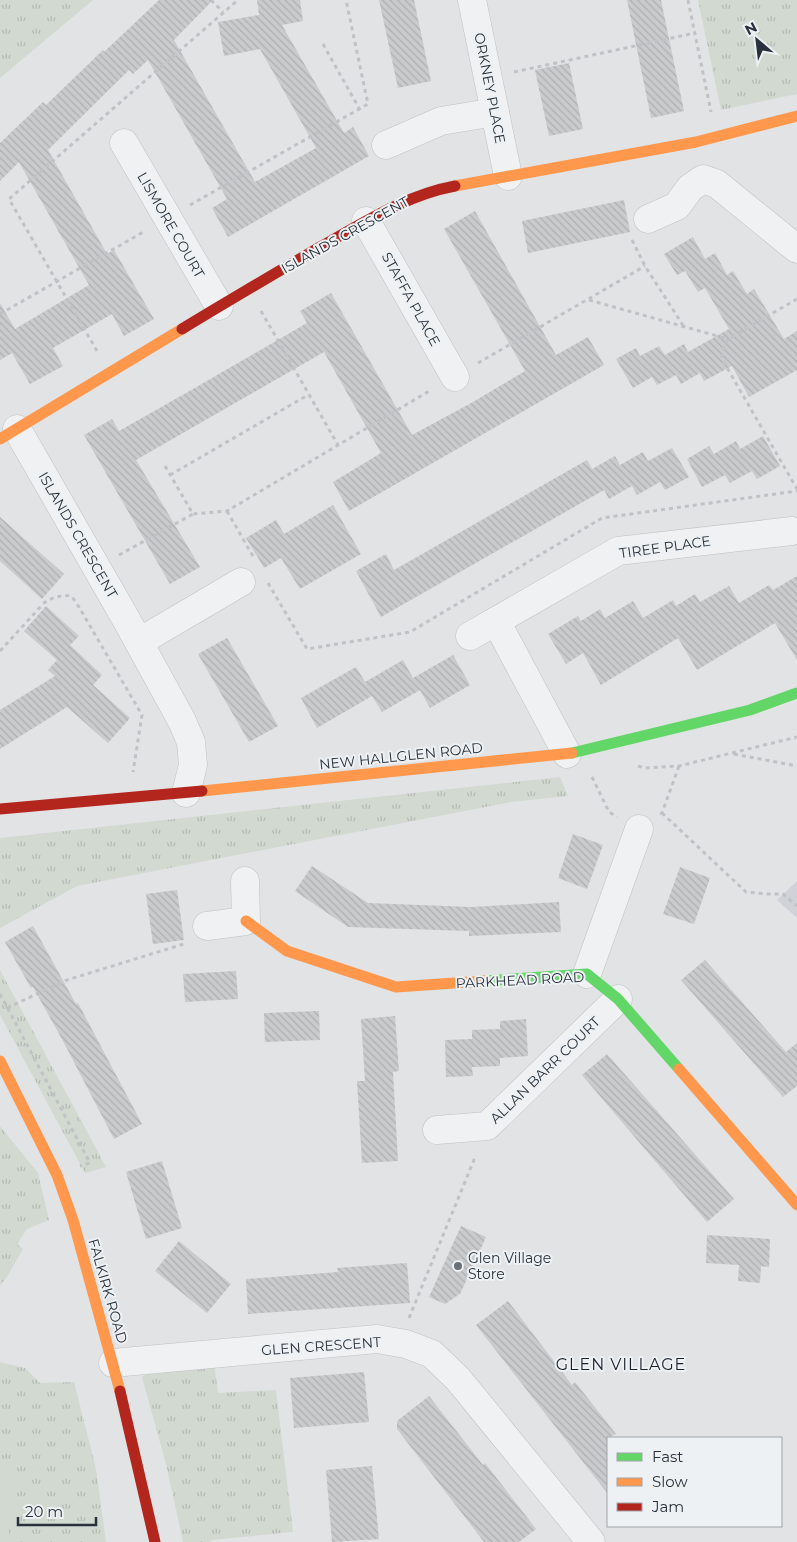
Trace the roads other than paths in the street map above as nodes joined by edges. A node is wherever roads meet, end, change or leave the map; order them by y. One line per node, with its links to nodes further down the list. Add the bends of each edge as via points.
1 (472, 0): 2 (street, ORKNEY PLACE)
2 (495, 112): 6 (street, via 441,121); 7 (street, ORKNEY PLACE)
3 (797, 116): 4 (street, ISLANDS CRESCENT)
4 (706, 139): 7 (street, ISLANDS CRESCENT); 8 (street)
5 (124, 143): 12 (street, LISMORE COURT)
6 (386, 145)
7 (508, 176): 9 (street, ISLANDS CRESCENT, via 439,189 402,202)
8 (703, 179): 10 (street, via 690,188 677,206); 11 (street, via 717,184)
9 (366, 221): 12 (street, ISLANDS CRESCENT); 13 (street, STAFFA PLACE)
10 (639, 229)
11 (797, 249)
12 (219, 306): 14 (street, ISLANDS CRESCENT)
13 (454, 376)
14 (8, 434): 19 (street, ISLANDS CRESCENT, via 96,568)
15 (792, 531): 17 (street, TIREE PLACE, via 618,551)
16 (254, 574): 19 (street)
17 (496, 622): 18 (street, TIREE PLACE); 21 (street)
18 (470, 636)
19 (139, 642): 22 (street, ISLANDS CRESCENT, via 190,742 193,765)
20 (797, 693): 21 (street, NEW HALLGLEN ROAD, via 750,710)
21 (567, 754): 22 (street, NEW HALLGLEN ROAD)
22 (186, 792): 23 (street, NEW HALLGLEN ROAD)
23 (0, 809)
24 (639, 829): 28 (street)
25 (245, 881): 26 (street)
26 (246, 921): 27 (street); 28 (street, PARKHEAD ROAD, via 287,951 396,987)
27 (201, 933)
28 (588, 974): 29 (street, PARKHEAD ROAD)
29 (618, 999): 31 (street, ALLAN BARR COURT, via 488,1126); 32 (street, PARKHEAD ROAD)
30 (0, 1060): 33 (street, FALKIRK ROAD, via 56,1175 73,1220)
31 (437, 1130)
32 (797, 1205)
33 (113, 1363): 34 (street, FALKIRK ROAD); 35 (street, GLEN CRESCENT, via 377,1339 406,1344 432,1354 458,1379)
34 (155, 1542)
35 (590, 1542)

